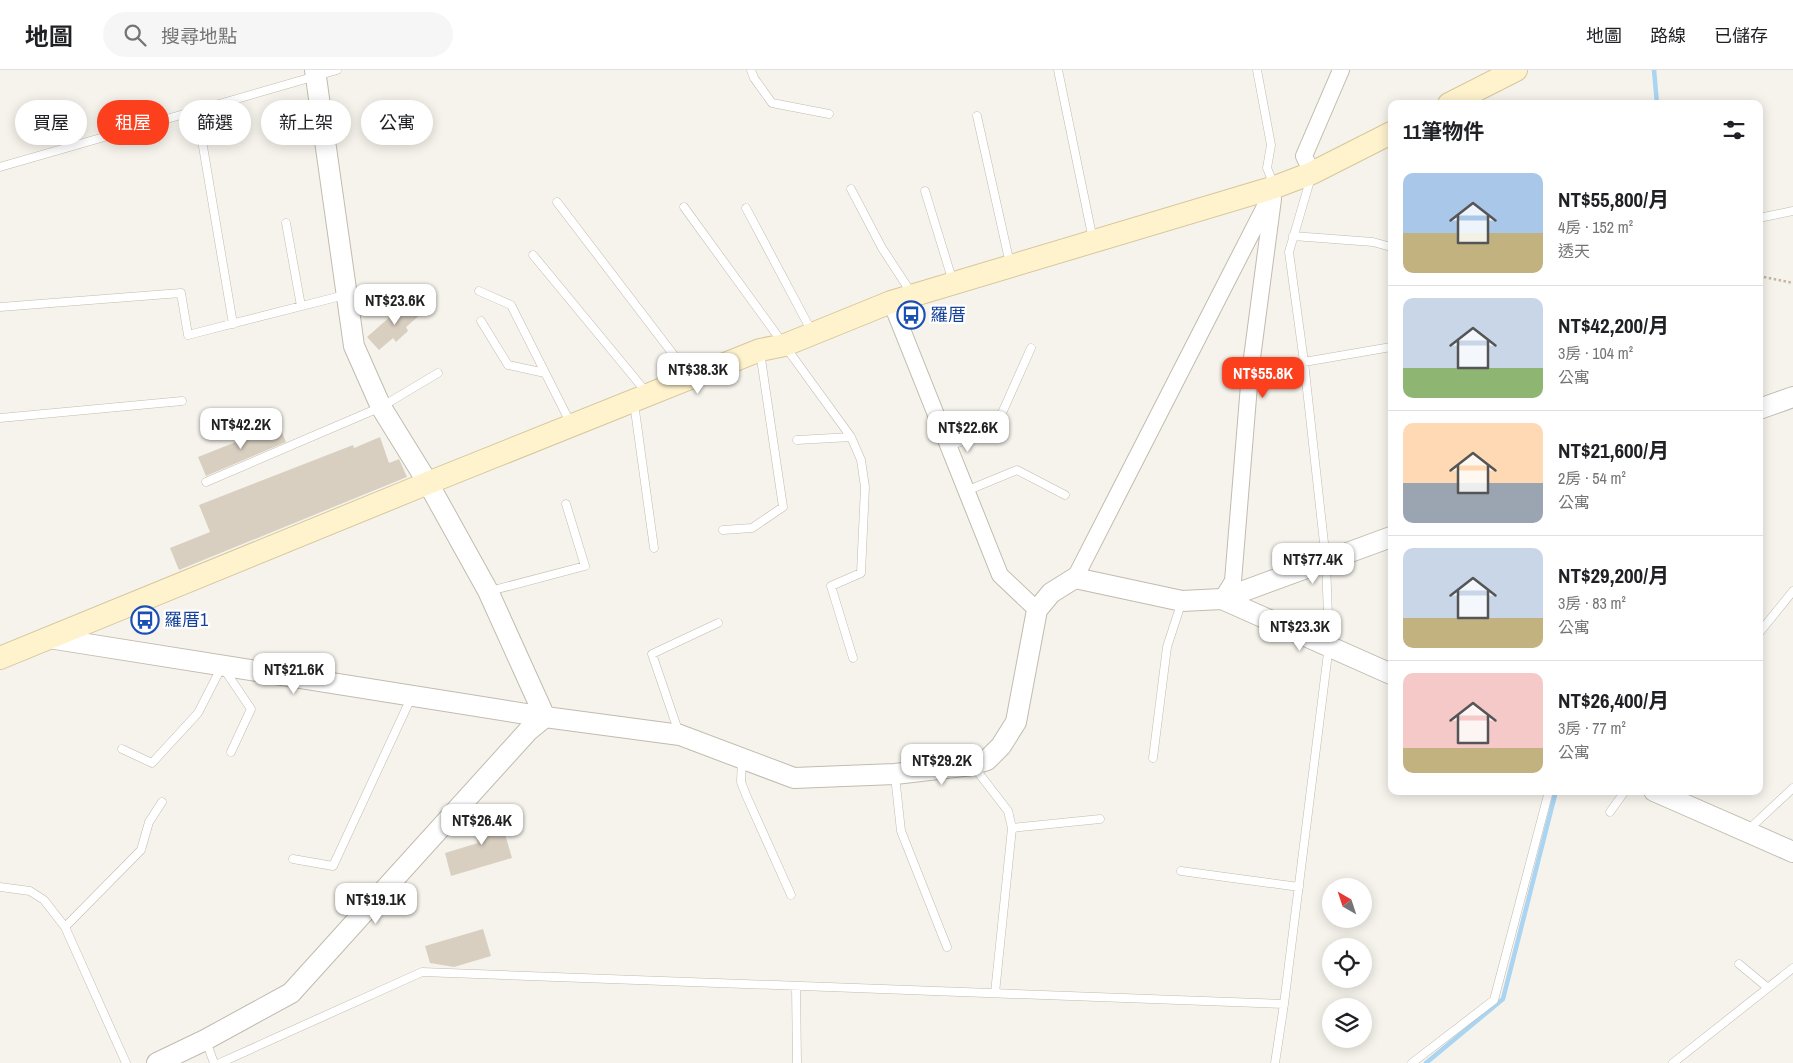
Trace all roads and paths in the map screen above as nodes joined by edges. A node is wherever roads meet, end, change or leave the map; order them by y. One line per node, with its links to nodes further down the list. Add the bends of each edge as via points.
1 (337, 70): 7 (lane)
2 (752, 70): 10 (lane, via 772,103)
3 (1058, 70): 27 (lane)
4 (1257, 70): 17 (lane, via 1271,145 1267,168)
5 (1341, 70): 16 (street, via 1304,156)
6 (1516, 70): 9 (main road)
7 (315, 73): 8 (lane); 35 (street)
8 (231, 100)
9 (1461, 100)
10 (829, 114)
11 (179, 116): 15 (lane)
12 (977, 116): 30 (lane)
13 (1388, 135): 16 (main road)
14 (203, 145): 41 (lane)
15 (0, 167)
16 (1312, 173): 17 (main road); 26 (lane)
17 (1275, 187): 27 (main road); 50 (street); 71 (street)
18 (851, 189): 36 (lane, via 882,248)
19 (925, 190): 32 (lane)
20 (557, 202): 51 (lane)
21 (684, 207): 43 (lane)
22 (746, 208): 42 (lane)
23 (1793, 211): 24 (lane)
24 (1763, 217)
25 (286, 223): 38 (lane)
26 (1293, 236): 28 (lane, via 1373,242); 47 (lane, via 1289,252)
27 (1093, 242): 30 (main road)
28 (1388, 246)
29 (533, 255): 53 (lane)
30 (1011, 266): 32 (main road)
31 (1763, 277): 33 (path)
32 (953, 283): 36 (main road)
33 (1793, 283)
34 (479, 291): 49 (lane, via 511,305)
35 (347, 295): 38 (lane); 55 (street, via 354,346)
36 (913, 296): 37 (main road)
37 (891, 302): 42 (main road); 61 (street)
38 (301, 306): 41 (lane)
39 (0, 307): 41 (lane, via 181,293 188,334)
40 (481, 321): 49 (lane, via 508,365)
41 (233, 324)
42 (813, 334): 43 (main road)
43 (785, 345): 46 (main road); 59 (lane)
44 (1031, 348): 61 (lane, via 994,430)
45 (1388, 348): 47 (lane)
46 (760, 350): 51 (main road); 67 (lane, via 783,507 752,528)
47 (1304, 362): 50 (lane); 70 (lane)
48 (438, 373): 55 (lane)
49 (545, 373): 58 (lane)
50 (1250, 373): 74 (street, via 1233,581)
51 (691, 378): 53 (main road)
52 (1793, 397): 56 (street)
53 (641, 398): 58 (main road); 69 (lane)
54 (182, 401): 57 (lane)
55 (382, 407): 62 (lane); 63 (street)
56 (1763, 408)
57 (0, 418)
58 (572, 426): 63 (main road)
59 (851, 437): 60 (lane); 82 (lane, via 861,460 865,486 861,573 831,586)
60 (797, 440)
61 (948, 446): 64 (street)
62 (206, 482)
63 (428, 483): 72 (street); 79 (main road)
64 (966, 491): 65 (lane, via 1016,470); 76 (street, via 1000,575)
65 (1065, 495)
66 (566, 504): 72 (lane, via 585,566)
67 (723, 530)
68 (1388, 538): 70 (street)
69 (654, 548)
70 (1326, 561): 74 (street); 80 (lane)
71 (1075, 578): 75 (street); 76 (street, via 1051,593)
72 (488, 591): 86 (street)
73 (1793, 591): 78 (lane)
74 (1222, 599): 75 (street); 80 (street)
75 (1182, 601): 90 (lane, via 1167,647)
76 (1037, 610): 92 (street, via 1016,722 1001,746 987,760)
77 (718, 623): 87 (lane, via 652,654)
78 (1763, 628)
79 (48, 638): 81 (main road); 83 (street)
80 (1329, 645): 84 (street); 106 (lane)
81 (0, 658)
82 (852, 658)
83 (222, 666): 85 (street); 88 (lane, via 198,713 152,763); 89 (lane, via 251,709)
84 (1388, 673)
85 (411, 696): 86 (street); 104 (lane, via 334,866)
86 (545, 717): 87 (street); 117 (street, via 528,731 291,993)
87 (680, 735): 91 (street)
88 (122, 749)
89 (231, 752)
90 (1153, 758)
91 (742, 759): 93 (street, via 794,778); 108 (lane, via 741,782)
92 (972, 765): 93 (street); 101 (lane, via 1008,811)
93 (895, 774): 110 (lane, via 901,832)
94 (1793, 788): 102 (lane)
95 (1548, 795): 124 (lane, via 1494,1000)
96 (1622, 795): 99 (lane)
97 (1663, 795): 102 (street)
98 (162, 802): 109 (lane, via 149,822 142,850)
99 (1610, 812)
100 (1100, 819): 101 (lane)
101 (1012, 828): 115 (lane)
102 (1746, 831): 103 (street)
103 (1793, 852)
104 (293, 859)
105 (1181, 871): 106 (lane)
106 (1299, 887): 116 (lane)
107 (0, 888): 109 (lane, via 30,891 44,900)
108 (790, 895)
109 (65, 926): 118 (lane)
110 (947, 947)
111 (1739, 964): 114 (lane)
112 (1793, 968): 114 (lane)
113 (796, 986): 115 (lane); 121 (lane, via 422,972); 122 (lane)
114 (1768, 988): 125 (lane)
115 (995, 994): 116 (lane)
116 (1284, 1004): 123 (lane)
117 (205, 1040): 119 (street); 120 (lane)
118 (126, 1063)
119 (158, 1063)
120 (214, 1063)
121 (220, 1063)
122 (798, 1063)
123 (1276, 1063)
124 (1412, 1063)
125 (1673, 1063)

